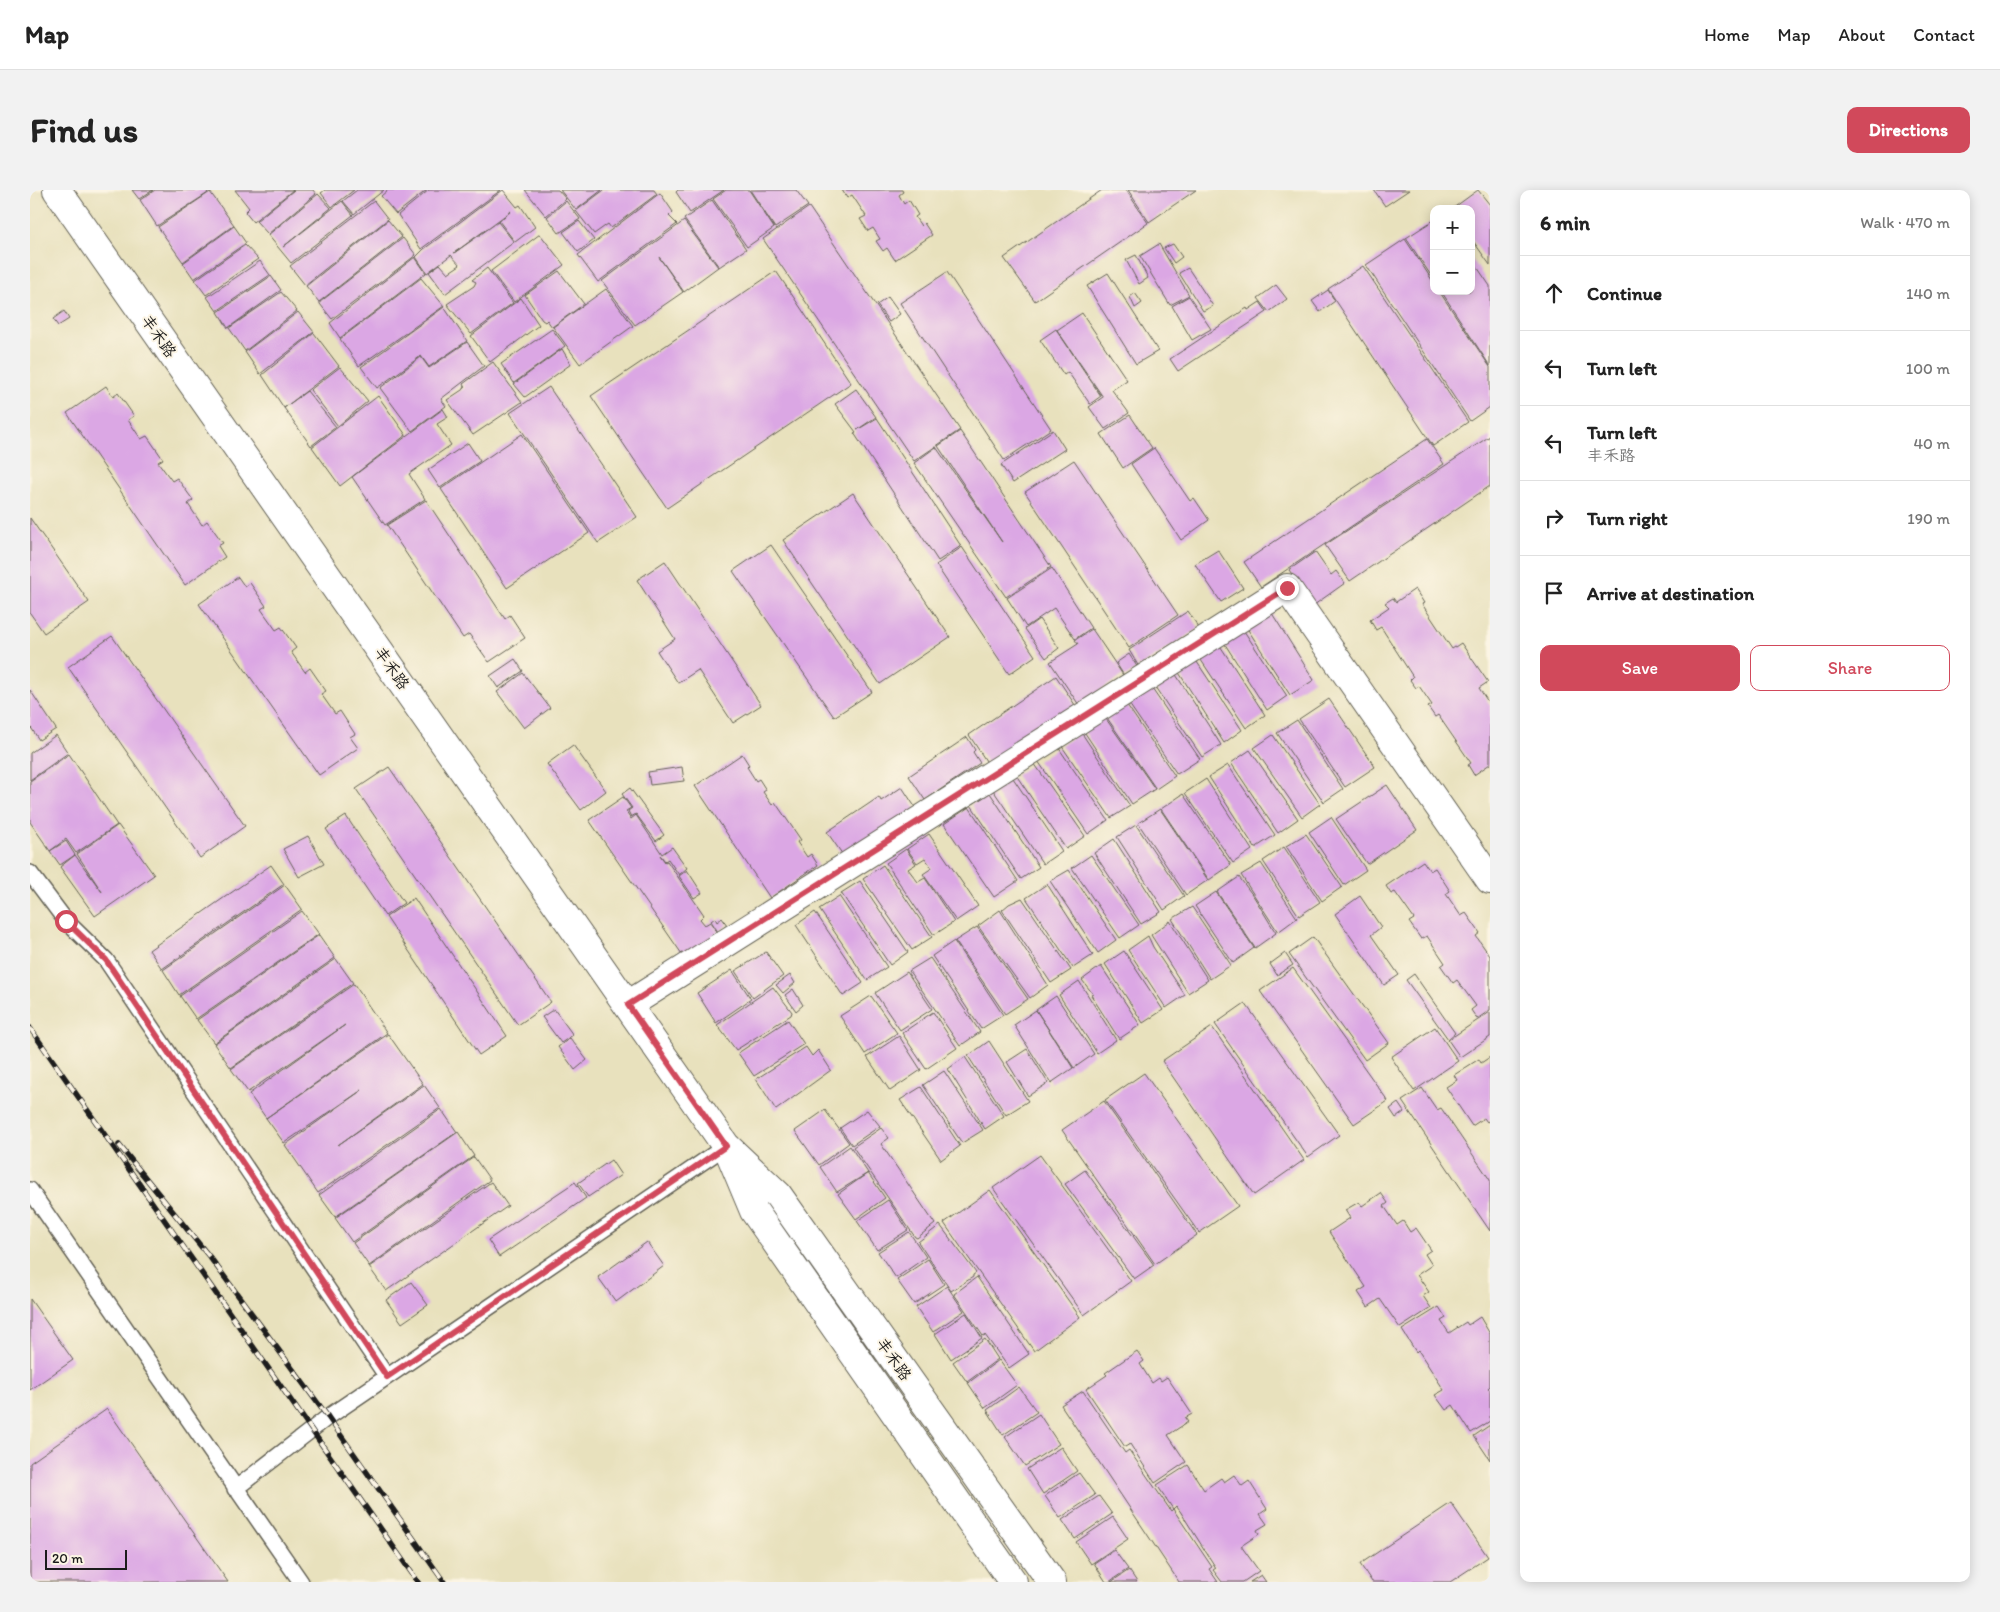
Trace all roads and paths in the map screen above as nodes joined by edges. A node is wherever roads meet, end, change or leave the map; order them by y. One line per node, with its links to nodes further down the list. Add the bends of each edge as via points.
1 (57, 190): 4 (main road, 丰禾路)
2 (30, 873): 7 (lane, via 66,921 106,960)
3 (1490, 880): 4 (main road, via 1287,588)
4 (628, 1005): 5 (main road, 丰禾路)
5 (726, 1146): 7 (lane); 10 (main road, 丰禾路, via 754,1211); 11 (main road, 丰禾路, via 778,1195)
6 (30, 1190): 8 (lane)
7 (387, 1377): 8 (lane, via 328,1417)
8 (235, 1489): 9 (lane)
9 (301, 1582)
10 (1013, 1582)
11 (1052, 1582)

